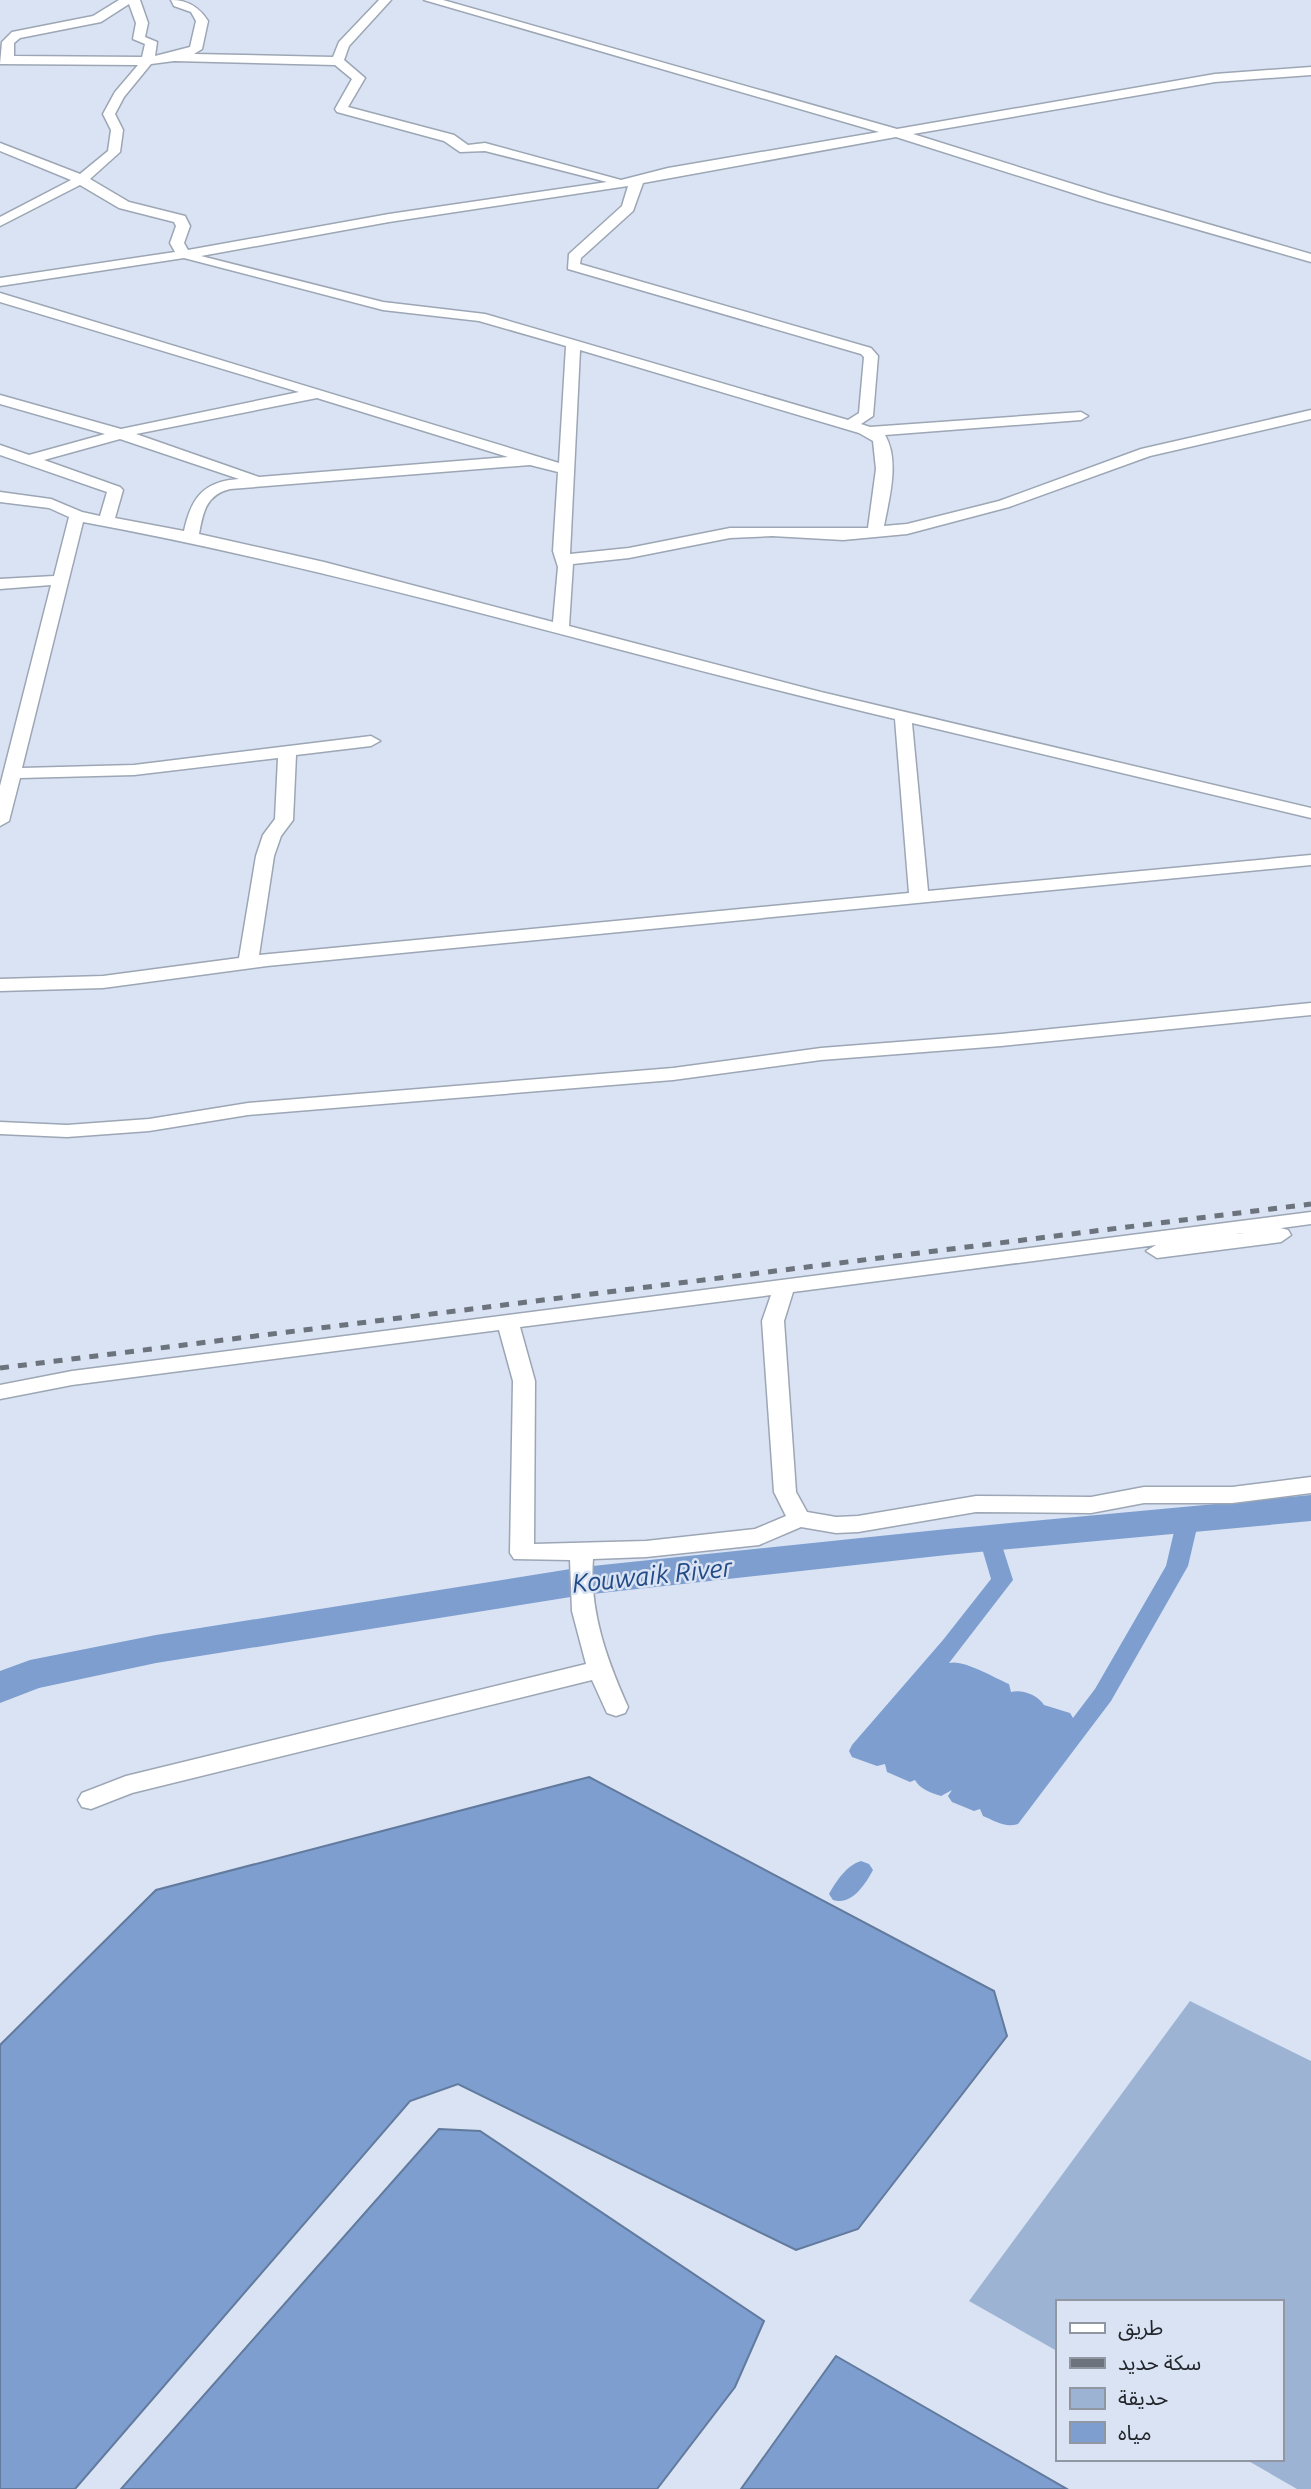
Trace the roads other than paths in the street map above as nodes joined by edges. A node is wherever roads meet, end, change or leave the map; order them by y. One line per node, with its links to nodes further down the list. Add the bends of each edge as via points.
1 (127, 0): 7 (street, via 97,19 16,35 8,42)
2 (134, 0): 8 (street, via 142,23 139,39 151,42)
3 (177, 0): 6 (street, via 195,10 202,21 196,49)
4 (385, 0): 9 (street, via 344,45)
5 (430, 0): 11 (street)
6 (174, 57): 8 (street); 9 (street)
7 (4, 60): 8 (street)
8 (147, 61): 13 (street, via 114,100 109,114 117,130 114,152)
9 (338, 61): 14 (street, via 359,78 341,109 449,138 465,149 485,147)
10 (1311, 71): 11 (street, via 1215,78)
11 (894, 132): 14 (street); 17 (street)
12 (0, 147): 13 (street)
13 (82, 179): 15 (street); 16 (street, via 124,205 180,219 183,226 177,243)
14 (632, 182): 16 (street); 25 (street, via 628,208 574,257 573,266 866,351 871,356 866,416)
15 (0, 222)
16 (183, 253): 18 (street); 20 (street, via 352,299 480,317)
17 (1309, 259)
18 (0, 282)
19 (0, 297): 21 (street, via 262,379)
20 (573, 343): 25 (street); 31 (street)
21 (320, 392): 27 (street); 30 (street)
22 (0, 399): 27 (street)
23 (1311, 414): 38 (street, via 1146,452 1004,503 907,529)
24 (1081, 416): 26 (street)
25 (852, 426): 26 (street)
26 (868, 432): 38 (street, via 880,438 884,450)
27 (122, 434): 29 (street); 32 (street)
28 (1, 451): 29 (street)
29 (29, 460): 37 (street, via 116,489)
30 (530, 460): 31 (street); 32 (street)
31 (566, 469): 40 (street)
32 (263, 482): 39 (street, via 206,491)
33 (0, 497): 34 (street)
34 (24, 501): 35 (street); 36 (street, via 71,510)
35 (0, 506)
36 (77, 516): 37 (street); 41 (street)
37 (107, 519): 39 (street)
38 (874, 533): 40 (street, via 730,533 629,553)
39 (191, 537): 43 (street, via 410,589)
40 (563, 559): 43 (street)
41 (59, 580): 42 (street); 47 (street)
42 (0, 584)
43 (560, 631): 44 (street)
44 (903, 716): 48 (street); 51 (street)
45 (371, 741): 46 (street)
46 (287, 750): 47 (street, via 134,770); 52 (street, via 284,820 272,835 265,856)
47 (12, 773): 49 (street)
48 (1311, 813)
49 (0, 821)
50 (1311, 860): 51 (street)
51 (919, 898): 52 (street)
52 (248, 963): 53 (street, via 103,982)
53 (0, 985)
54 (1311, 1009): 55 (street, via 821,1054 673,1074 248,1110 149,1125)
55 (0, 1128)
56 (1306, 1223): 57 (street)
57 (785, 1285): 58 (street); 61 (street, via 773,1321 785,1492)
58 (507, 1321): 59 (street); 62 (street, via 524,1381 522,1553)
59 (0, 1392)
60 (1311, 1485): 61 (street, via 1232,1495 1144,1495 1091,1505 976,1504 858,1524)
61 (799, 1519): 62 (street, via 759,1537 646,1549)
62 (581, 1562): 63 (street, via 583,1608)
63 (600, 1669): 64 (street); 65 (street, via 153,1778)
64 (616, 1707)
65 (91, 1800)

